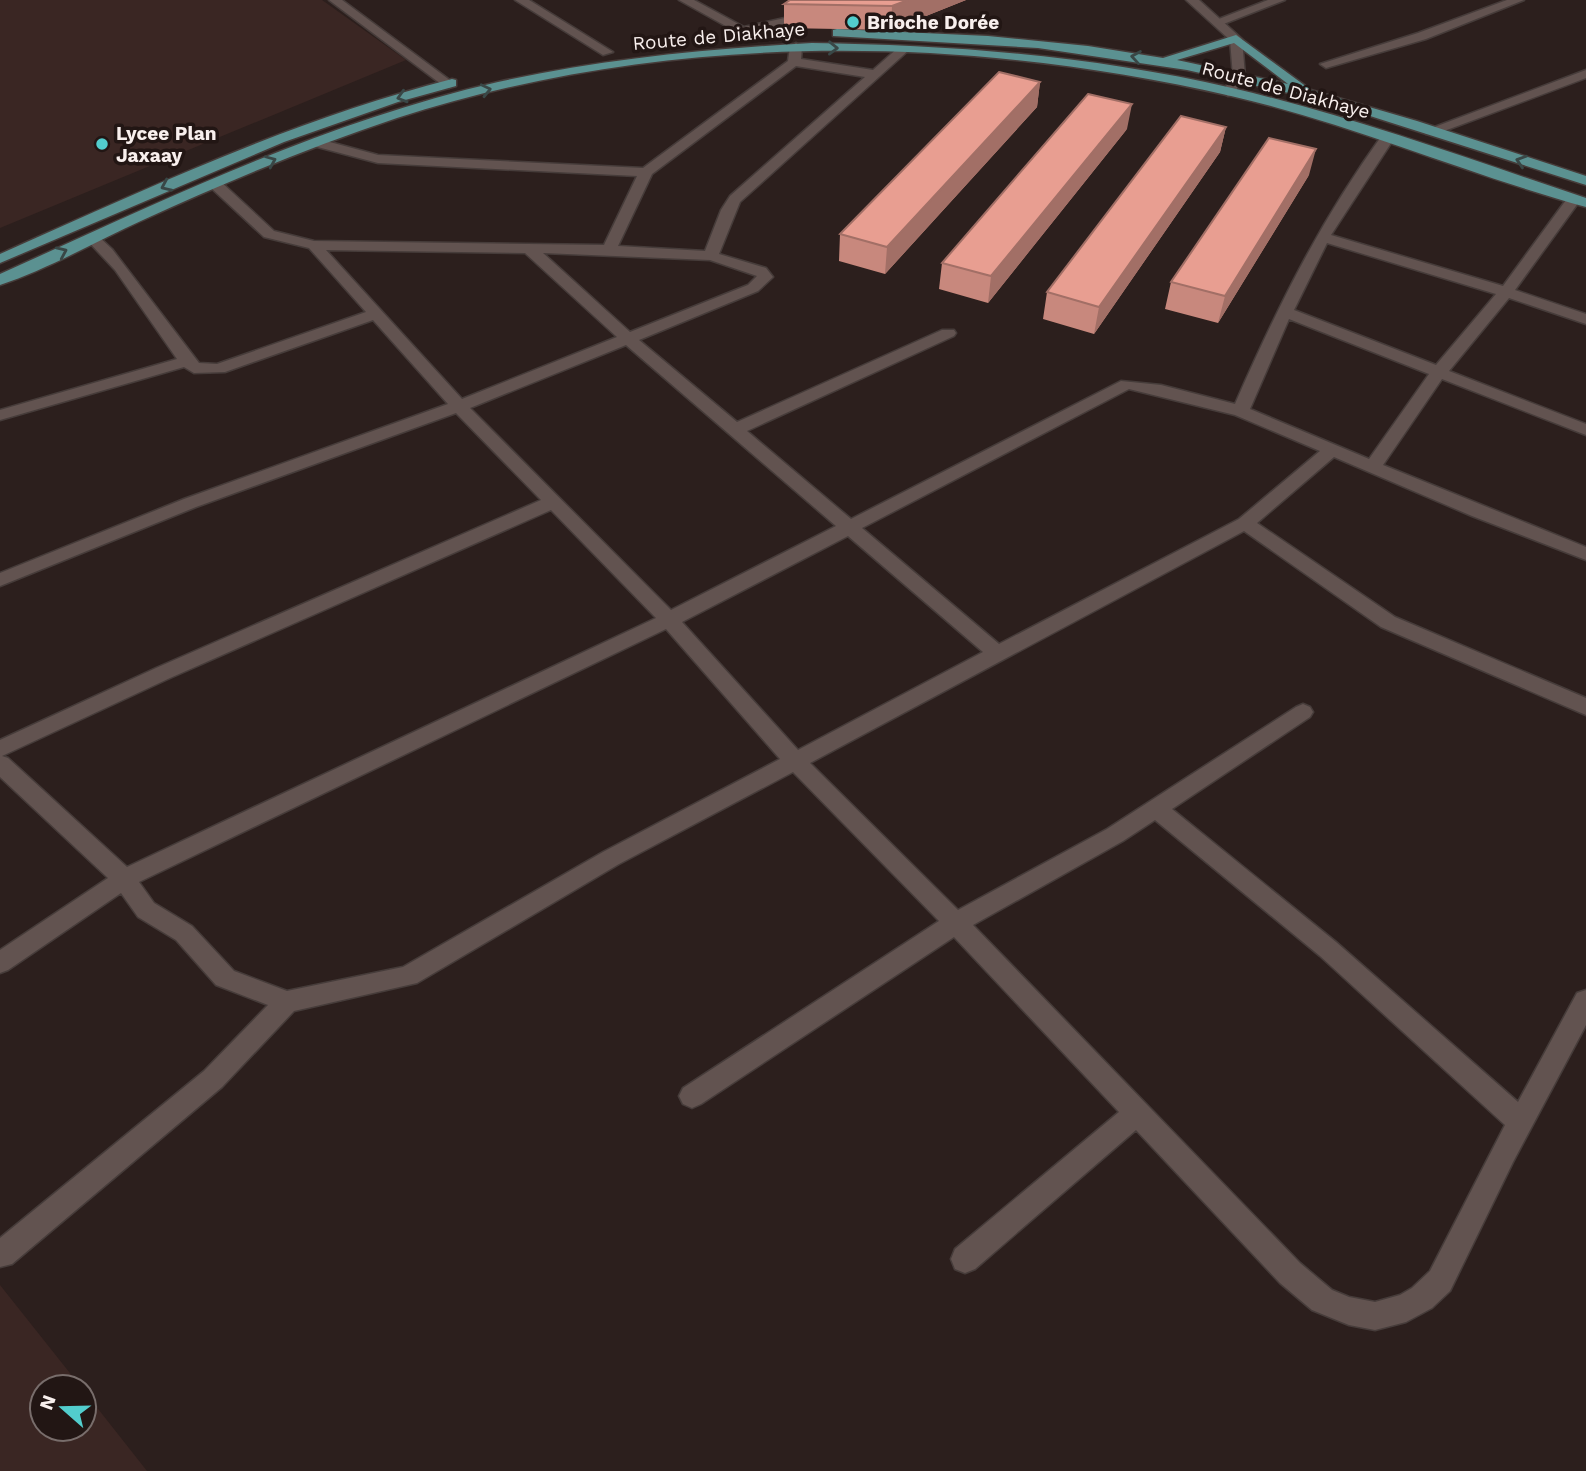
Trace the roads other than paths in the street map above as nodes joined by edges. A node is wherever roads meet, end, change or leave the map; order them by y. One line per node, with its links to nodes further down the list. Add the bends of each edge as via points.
1 (335, 0): 20 (street)
2 (521, 0): 13 (street)
3 (685, 0): 9 (street)
4 (825, 0): 9 (street, via 793,20)
5 (1192, 0): 8 (street)
6 (1279, 0): 8 (street)
7 (1518, 0): 16 (street, via 1422,36)
8 (1217, 22): 10 (street)
9 (743, 34): 13 (main road, Route de Diakhaye); 14 (main road, Route de Diakhaye, one-way to 9, via 960,36)
10 (1236, 39): 14 (main road); 19 (street); 22 (main road)
11 (796, 47): 12 (main road, Route de Diakhaye, one-way to 12); 15 (street); 25 (main road, Route de Diakhaye, one-way to 11, via 402,112 544,76 709,52)
12 (904, 49): 17 (street); 21 (main road, Route de Diakhaye, via 1042,59)
13 (607, 52): 20 (main road, Route de Diakhaye)
14 (1162, 61): 19 (main road, Route de Diakhaye)
15 (794, 62): 17 (street); 26 (street)
16 (1326, 64)
17 (873, 74): 35 (street, via 735,199)
18 (1586, 74): 23 (street)
19 (1239, 76): 21 (street); 22 (main road, Route de Diakhaye)
20 (461, 81): 36 (main road, Route de Diakhaye, one-way to 36, via 297,131)
21 (1228, 92): 24 (main road, Route de Diakhaye)
22 (1309, 95): 23 (main road, Route de Diakhaye)
23 (1431, 131): 27 (main road, Route de Diakhaye, one-way to 23)
24 (1388, 137): 29 (main road, Route de Diakhaye); 30 (street)
25 (315, 142): 26 (street, via 378,159); 28 (main road, Route de Diakhaye, one-way to 25)
26 (646, 172): 34 (street)
27 (1586, 181)
28 (215, 184): 31 (main road, Route de Diakhaye); 32 (street, via 269,234)
29 (1580, 201): 38 (street)
30 (1322, 237): 38 (street); 39 (street)
31 (92, 238): 37 (main road, Route de Diakhaye, one-way to 31); 44 (street, via 108,252)
32 (314, 245): 33 (street); 40 (street)
33 (527, 247): 34 (street); 43 (street)
34 (609, 250): 35 (street)
35 (711, 256): 43 (street, via 761,271 765,277 753,288)
36 (0, 259)
37 (0, 280)
38 (1506, 292): 41 (street); 45 (street)
39 (1283, 311): 45 (street); 47 (street)
40 (375, 314): 44 (street, via 219,369 194,368); 46 (street)
41 (1586, 319)
42 (948, 333): 49 (street)
43 (626, 337): 46 (street); 49 (street)
44 (187, 361): 48 (street)
45 (1438, 374): 50 (street); 52 (street)
46 (458, 406): 53 (street); 57 (street, via 190,503)
47 (1241, 411): 51 (street); 55 (street, via 1127,384)
48 (0, 415)
49 (734, 430): 55 (street)
50 (1586, 430)
51 (1331, 451): 52 (street); 54 (street)
52 (1372, 467): 56 (street)
53 (553, 502): 58 (street); 62 (street)
54 (1245, 523): 59 (street); 60 (street, via 1388,622)
55 (850, 528): 58 (street); 59 (street)
56 (1586, 554)
57 (0, 580)
58 (669, 620): 63 (street); 66 (street)
59 (997, 653): 63 (street)
60 (1586, 707)
61 (1303, 712): 65 (street)
62 (0, 749)
63 (796, 762): 67 (street); 69 (street, via 611,858 408,976)
64 (0, 764): 66 (street)
65 (1157, 809): 67 (street); 73 (street, via 1328,949)
66 (124, 879): 68 (street); 69 (street, via 146,910 184,933 225,978)
67 (956, 923): 71 (street); 72 (street)
68 (0, 963)
69 (287, 1002): 74 (street, via 213,1079)
70 (1586, 1002): 73 (street)
71 (692, 1096)
72 (1136, 1114): 73 (street, via 1290,1273 1322,1300 1375,1316 1406,1308 1440,1281); 75 (street)
73 (1522, 1122)
74 (2, 1254)
75 (965, 1259)

